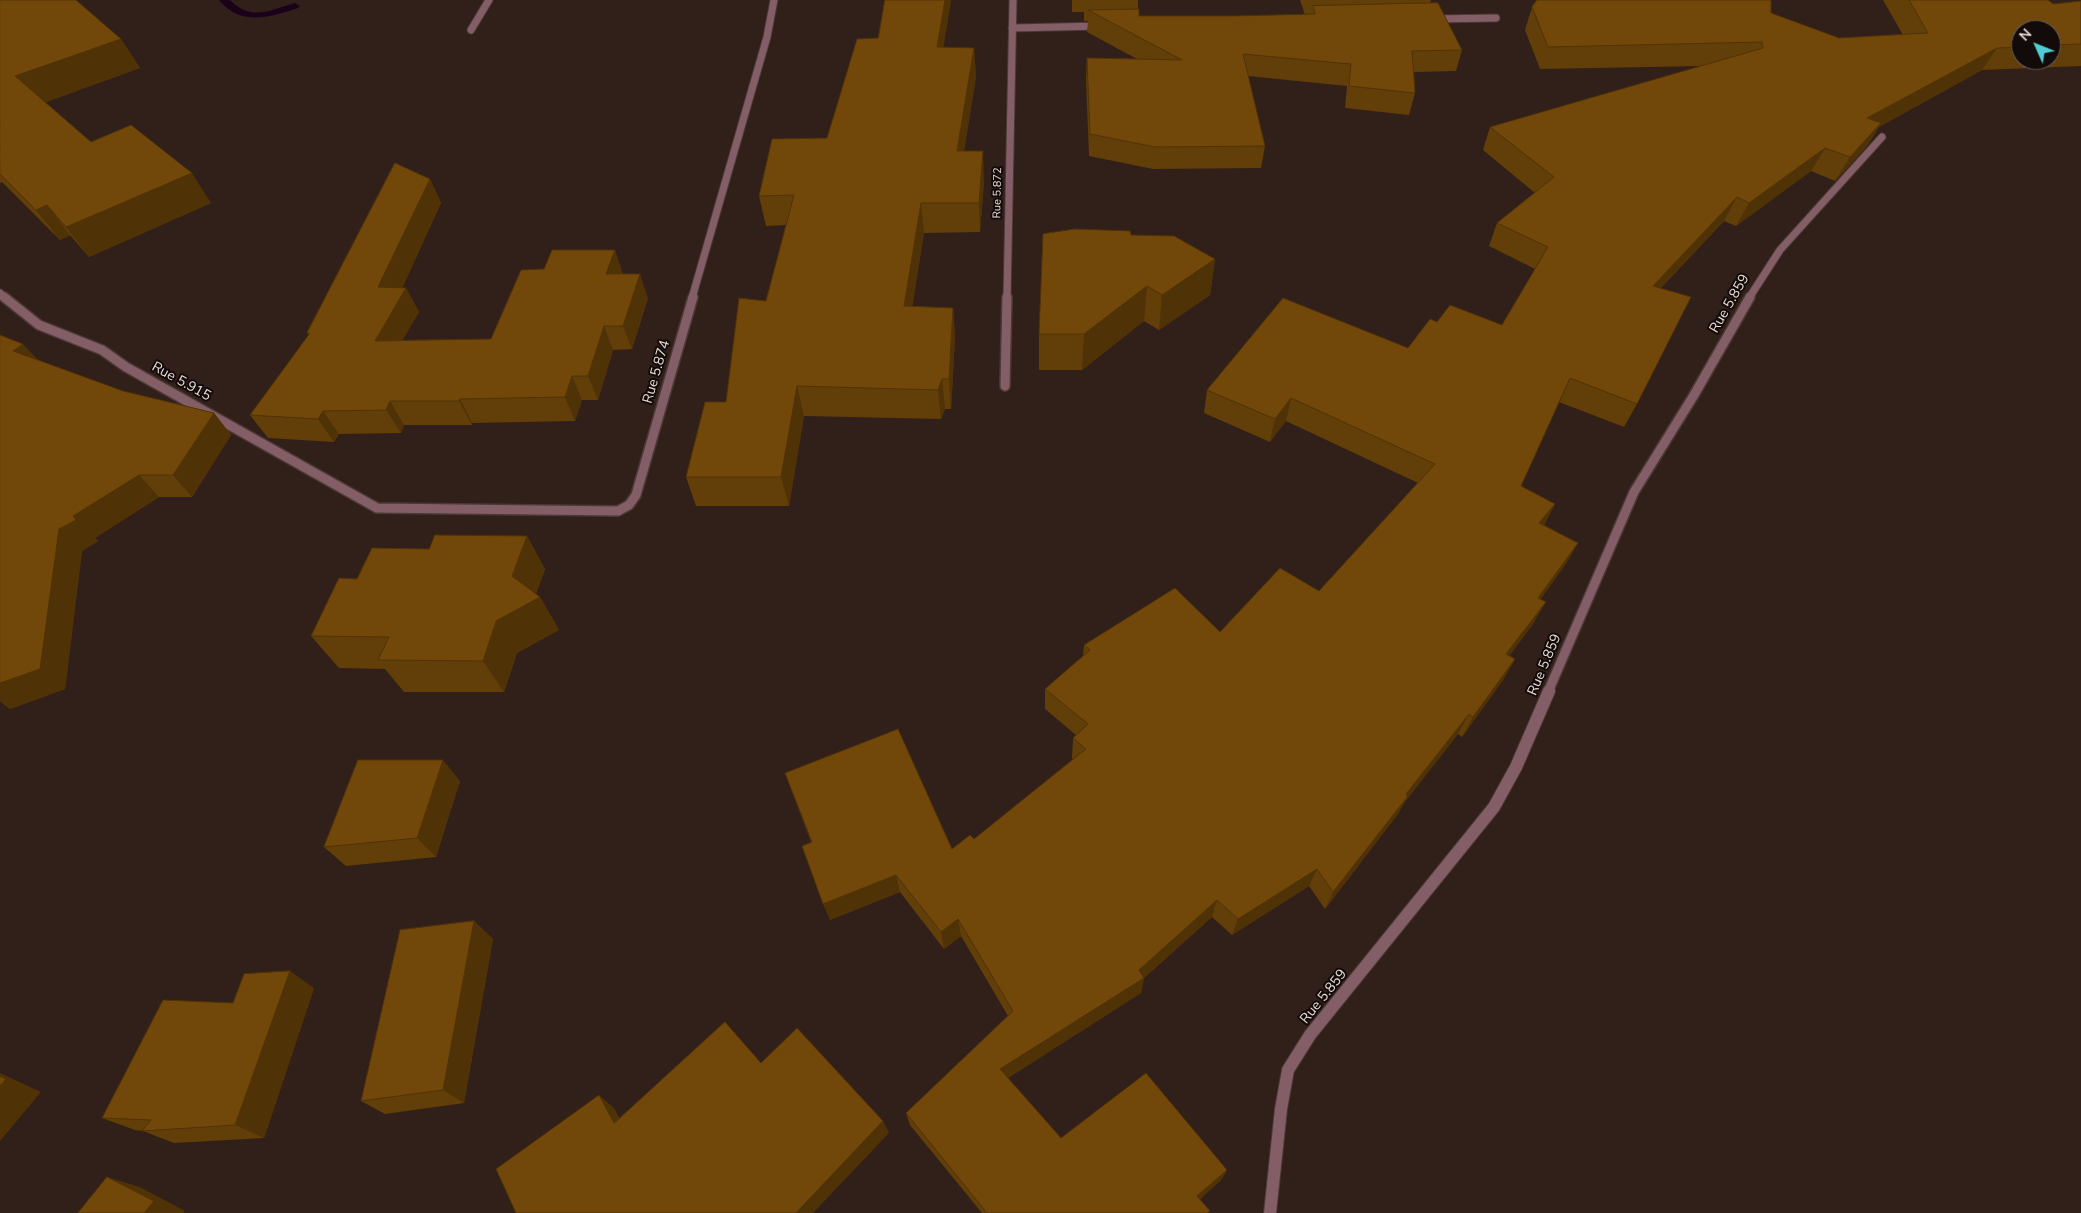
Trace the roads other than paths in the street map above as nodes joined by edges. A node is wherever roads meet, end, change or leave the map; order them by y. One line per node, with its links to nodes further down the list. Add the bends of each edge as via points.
1 (489, 0): 8 (street)
2 (774, 0): 12 (street, Rue 5.874, via 764,47 645,467 636,496 629,505 618,511)
3 (1013, 0): 7 (street, Rue 5.872)
4 (1496, 18): 5 (street)
5 (1427, 19)
6 (1111, 26): 7 (street)
7 (1012, 28): 11 (street, Rue 5.872)
8 (471, 30)
9 (1882, 137): 13 (street, Rue 5.859, via 1780,250 1634,492 1516,767 1494,807 1310,1035 1288,1070)
10 (0, 293): 12 (street, Rue 5.915, via 39,325 102,350 126,367)
11 (1005, 386)
12 (377, 508)
13 (1270, 1213)

